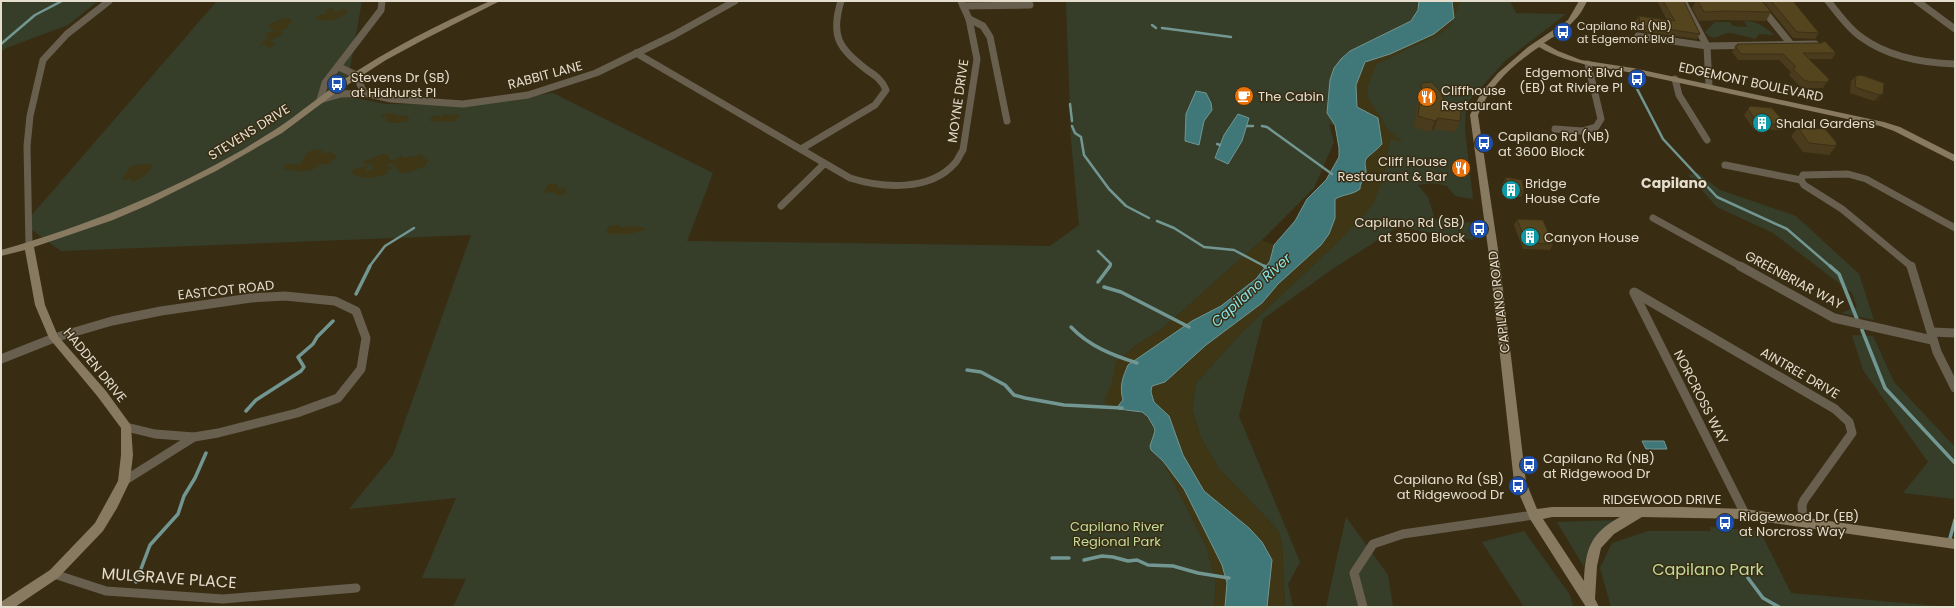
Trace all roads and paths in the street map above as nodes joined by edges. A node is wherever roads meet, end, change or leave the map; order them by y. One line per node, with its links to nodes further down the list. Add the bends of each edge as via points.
1 (109, 1): 41 (street, HADDEN DRIVE, via 67,34 43,60 30,116 27,146)
2 (382, 1): 24 (street, via 381,10)
3 (496, 1): 25 (street, STEVENS DRIVE, via 451,22)
4 (735, 1): 21 (street, RABBIT LANE, via 674,36)
5 (841, 1): 33 (street, via 834,23 835,36 842,48 884,82 886,90 874,105)
6 (1582, 1): 17 (street, CAPILANO ROAD, via 1578,14 1570,23)
7 (1828, 1): 23 (street, via 1860,37 1874,45 1912,59)
8 (1916, 1): 15 (street)
9 (1684, 2): 11 (street); 20 (street)
10 (1755, 2): 18 (street)
11 (1692, 3)
12 (962, 4): 13 (street, MOYNE DRIVE); 14 (street, MOYNE DRIVE)
13 (1030, 5)
14 (969, 19): 30 (street, via 982,26 990,37); 35 (street, MOYNE DRIVE, via 977,59 963,150 956,163 942,173 925,180 889,186 860,182)
15 (1955, 29)
16 (1638, 36): 20 (street)
17 (1539, 43): 22 (street, EDGEMONT BOULEVARD, via 1561,55); 54 (street, CAPILANO ROAD, via 1518,59 1490,87 1476,107 1474,115 1494,256 1518,475)
18 (1790, 43): 19 (street); 20 (street)
19 (1817, 44)
20 (1707, 46): 27 (street)
21 (636, 53): 28 (street, RABBIT LANE, via 596,73 521,96 463,104 391,99); 33 (street, MOYNE DRIVE)
22 (1588, 64): 26 (street, EDGEMONT BOULEVARD); 31 (street, via 1601,119 1596,127 1582,131)
23 (1955, 64)
24 (339, 67): 25 (street); 29 (street, via 325,84)
25 (356, 75): 28 (street); 29 (street, STEVENS DRIVE)
26 (1675, 79): 27 (street, EDGEMONT BOULEVARD); 32 (street, via 1678,94 1700,125)
27 (1710, 86): 34 (street, EDGEMONT BOULEVARD, via 1881,124 1908,134)
28 (364, 93): 29 (street, RABBIT LANE, via 342,94)
29 (320, 100): 41 (street, STEVENS DRIVE, via 280,130 181,187 122,214)
30 (1007, 121)
31 (1555, 129)
32 (1707, 140)
33 (802, 149): 35 (street, MOYNE DRIVE)
34 (1955, 159)
35 (824, 164): 38 (street)
36 (1725, 165): 37 (street)
37 (1802, 178): 40 (street, via 1811,174 1848,174 1866,179); 45 (street, via 1804,185 1842,210 1912,267)
38 (781, 206)
39 (1653, 218): 45 (street, GREENBRIAR WAY, via 1834,318)
40 (1955, 228)
41 (29, 246): 42 (street, STEVENS DRIVE); 46 (street, HADDEN DRIVE, via 40,305)
42 (1, 253)
43 (1634, 292): 53 (street, NORCROSS WAY); 55 (street, AINTREE DRIVE, via 1835,409 1849,422 1852,433 1804,500)
44 (1955, 333): 45 (street, GREENBRIAR WAY)
45 (1932, 336): 48 (street, via 1945,372)
46 (54, 338): 47 (street, EASTCOT ROAD); 49 (street, HADDEN DRIVE, via 102,394); 50 (street, EASTCOT ROAD, via 126,318 251,298 285,296 335,301 356,311 366,338 361,369 338,398 297,413)
47 (1, 359)
48 (1955, 388)
49 (126, 427): 50 (street, EASTCOT ROAD, via 155,434); 51 (street, via 127,455)
50 (194, 437): 51 (street, EASTCOT ROAD)
51 (124, 481): 57 (street, via 99,527)
52 (1641, 512): 53 (street, RIDGEWOOD DRIVE); 54 (street, RIDGEWOOD DRIVE, via 1552,512); 59 (street, via 1613,526 1595,546 1590,562)
53 (1745, 514): 55 (street, RIDGEWOOD DRIVE)
54 (1534, 515): 59 (street, CAPILANO ROAD); 61 (street, via 1403,534 1373,544 1354,573)
55 (1803, 522): 56 (street, RIDGEWOOD DRIVE)
56 (1955, 544)
57 (54, 574): 58 (street, MULGRAVE PLACE, via 106,591 223,600); 60 (street)
58 (356, 588)
59 (1591, 603)
60 (4, 607)
61 (1363, 607)

